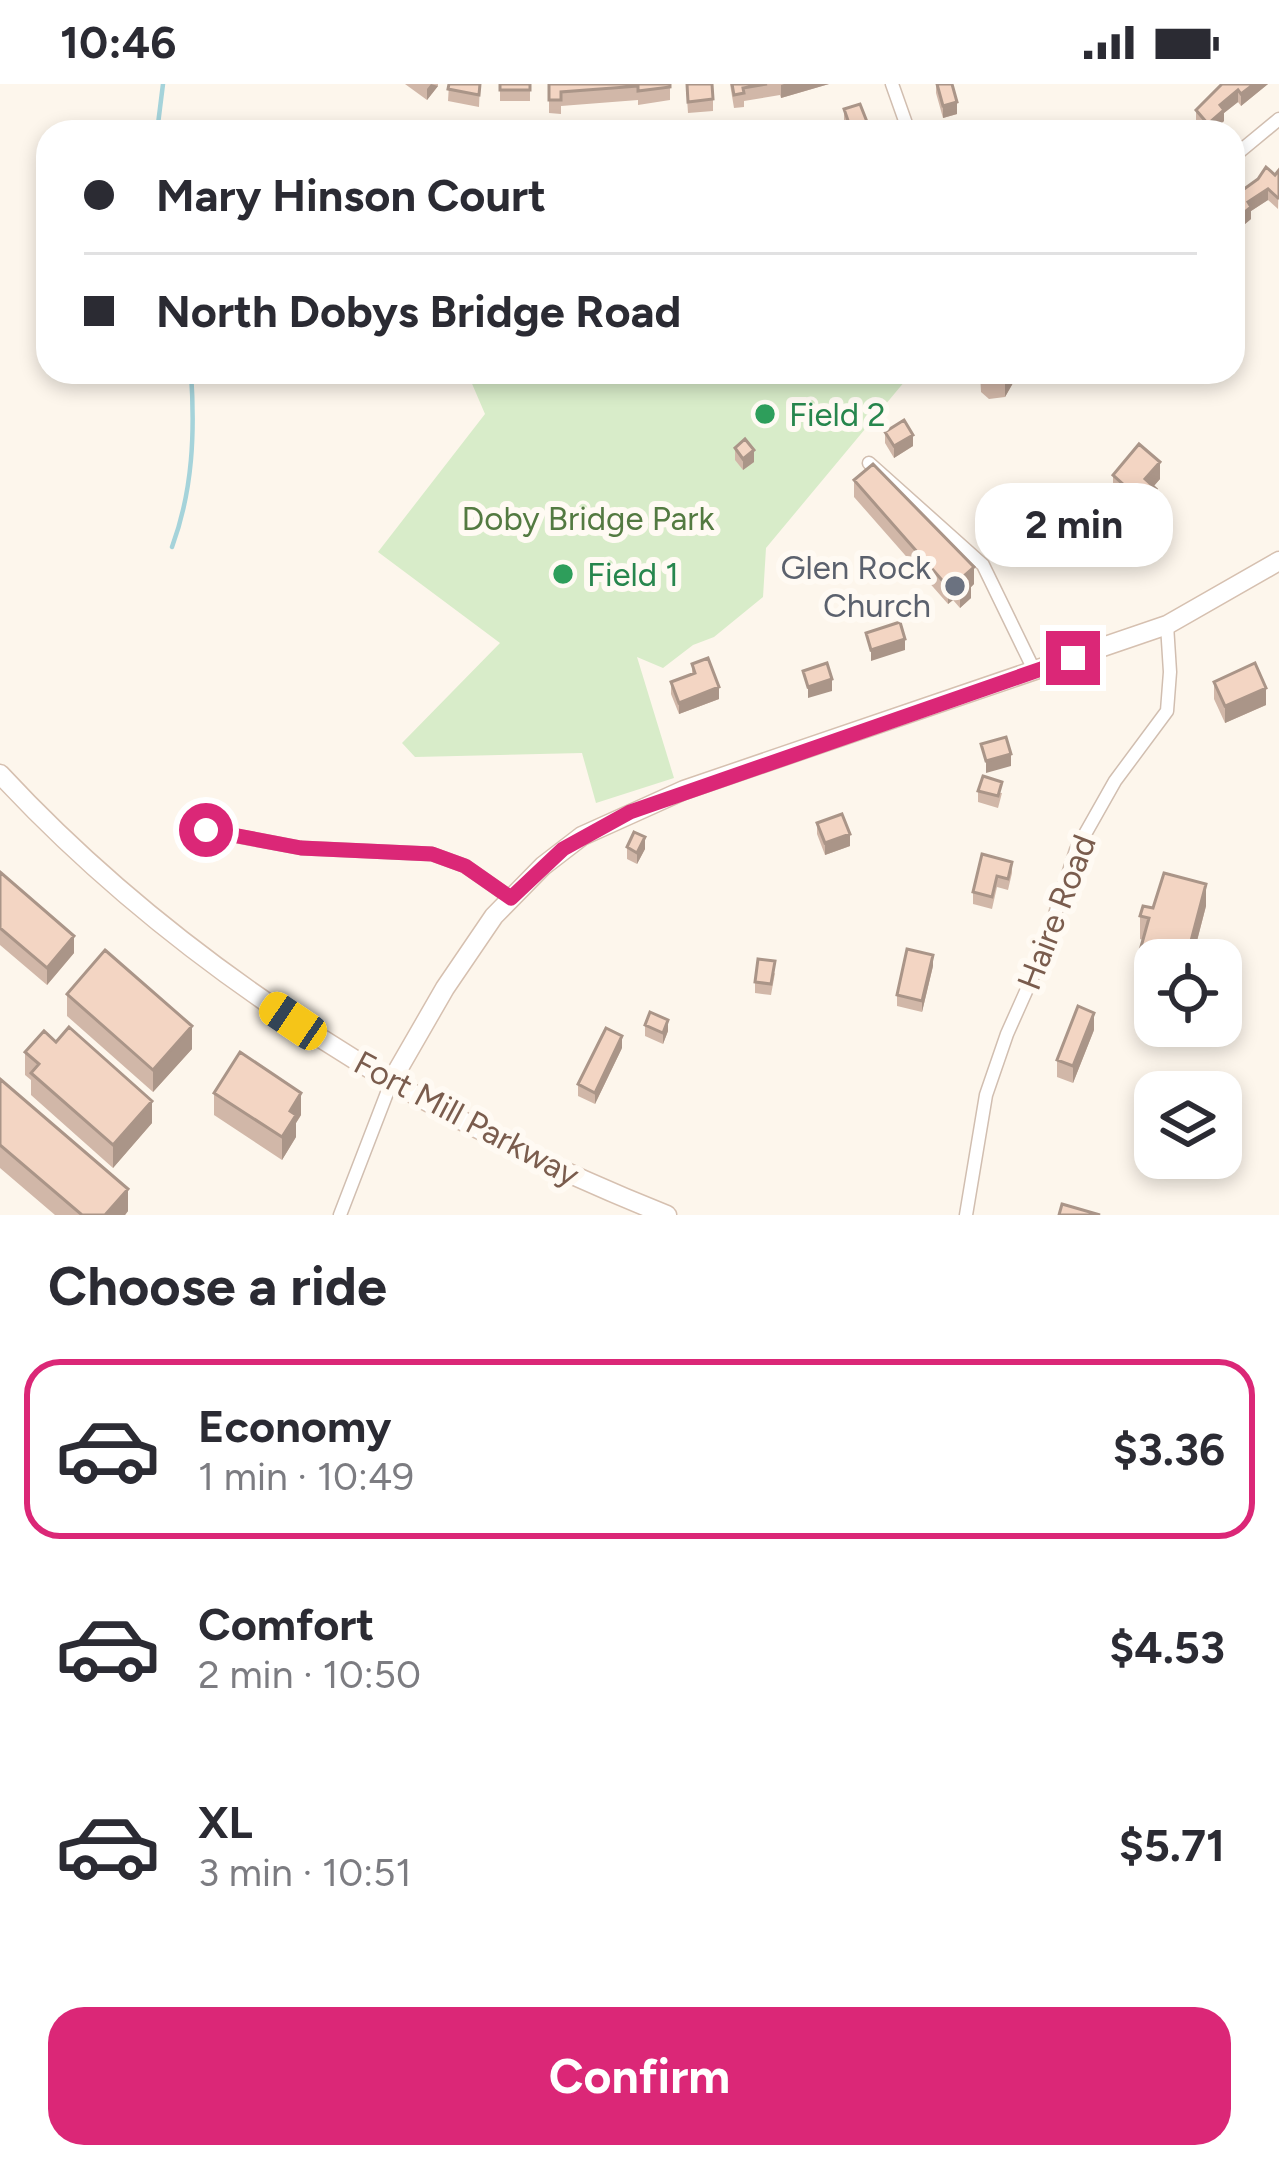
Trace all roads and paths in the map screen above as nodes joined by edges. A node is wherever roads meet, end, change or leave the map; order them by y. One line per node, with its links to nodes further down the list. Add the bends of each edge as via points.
1 (892, 84): 3 (street)
2 (1279, 119): 4 (street)
3 (905, 120)
4 (1245, 147)
5 (869, 463): 8 (street, via 983,565)
6 (1279, 561): 7 (street)
7 (1167, 625): 8 (street); 15 (street, Haire Road, via 1167,712 1076,850 986,1095)
8 (1035, 672): 11 (street, via 630,812 563,849)
9 (0, 774): 12 (street, Fort Mill Parkway, via 63,842 201,956)
10 (206, 830): 11 (street, via 301,848 432,854)
11 (511, 898): 12 (street)
12 (392, 1079): 13 (street); 14 (street, Fort Mill Parkway, via 586,1183)
13 (340, 1215)
14 (667, 1215)
15 (966, 1215)

